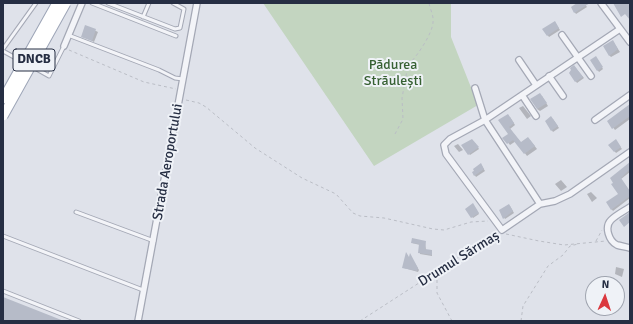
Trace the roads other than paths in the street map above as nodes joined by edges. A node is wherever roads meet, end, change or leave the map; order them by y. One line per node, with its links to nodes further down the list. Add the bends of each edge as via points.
1 (29, 3): 11 (lane)
2 (57, 3): 30 (main road, DNCB, bridge)
3 (66, 3): 31 (main road, DNCB, bridge)
4 (82, 3): 14 (street)
5 (92, 3): 16 (lane)
6 (108, 3): 12 (lane)
7 (149, 3): 12 (lane)
8 (173, 3): 12 (lane, via 184,9 180,28 176,29)
9 (197, 3): 24 (street, Strada Aeroportului)
10 (601, 3): 13 (street)
11 (35, 4): 19 (lane)
12 (143, 17)
13 (620, 29): 17 (street); 20 (street)
14 (68, 35): 18 (street); 24 (lane)
15 (562, 35): 20 (street)
16 (176, 36)
17 (630, 42)
18 (64, 46): 19 (lane, via 49,76)
19 (3, 50)
20 (577, 58): 22 (street); 23 (street)
21 (519, 60): 25 (street)
22 (549, 76): 25 (street); 29 (street)
23 (591, 76)
24 (183, 79): 40 (street, Strada Aeroportului)
25 (536, 85): 27 (street)
26 (475, 88): 33 (street)
27 (522, 95): 32 (street); 33 (street)
28 (630, 95): 34 (street)
29 (563, 96)
30 (3, 100)
31 (3, 116)
32 (536, 116)
33 (485, 120): 36 (street); 36 (street, via 450,139 444,145 444,149 502,230)
34 (596, 120)
35 (630, 152): 36 (street, via 570,194)
36 (540, 204)
37 (630, 207): 41 (street, via 609,224 608,234 617,245)
38 (76, 212): 40 (lane)
39 (3, 236): 42 (lane)
40 (154, 241): 42 (street, Strada Aeroportului)
41 (630, 248)
42 (144, 290): 45 (street, Strada Aeroportului)
43 (3, 291): 44 (lane)
44 (79, 321)
45 (138, 321)

